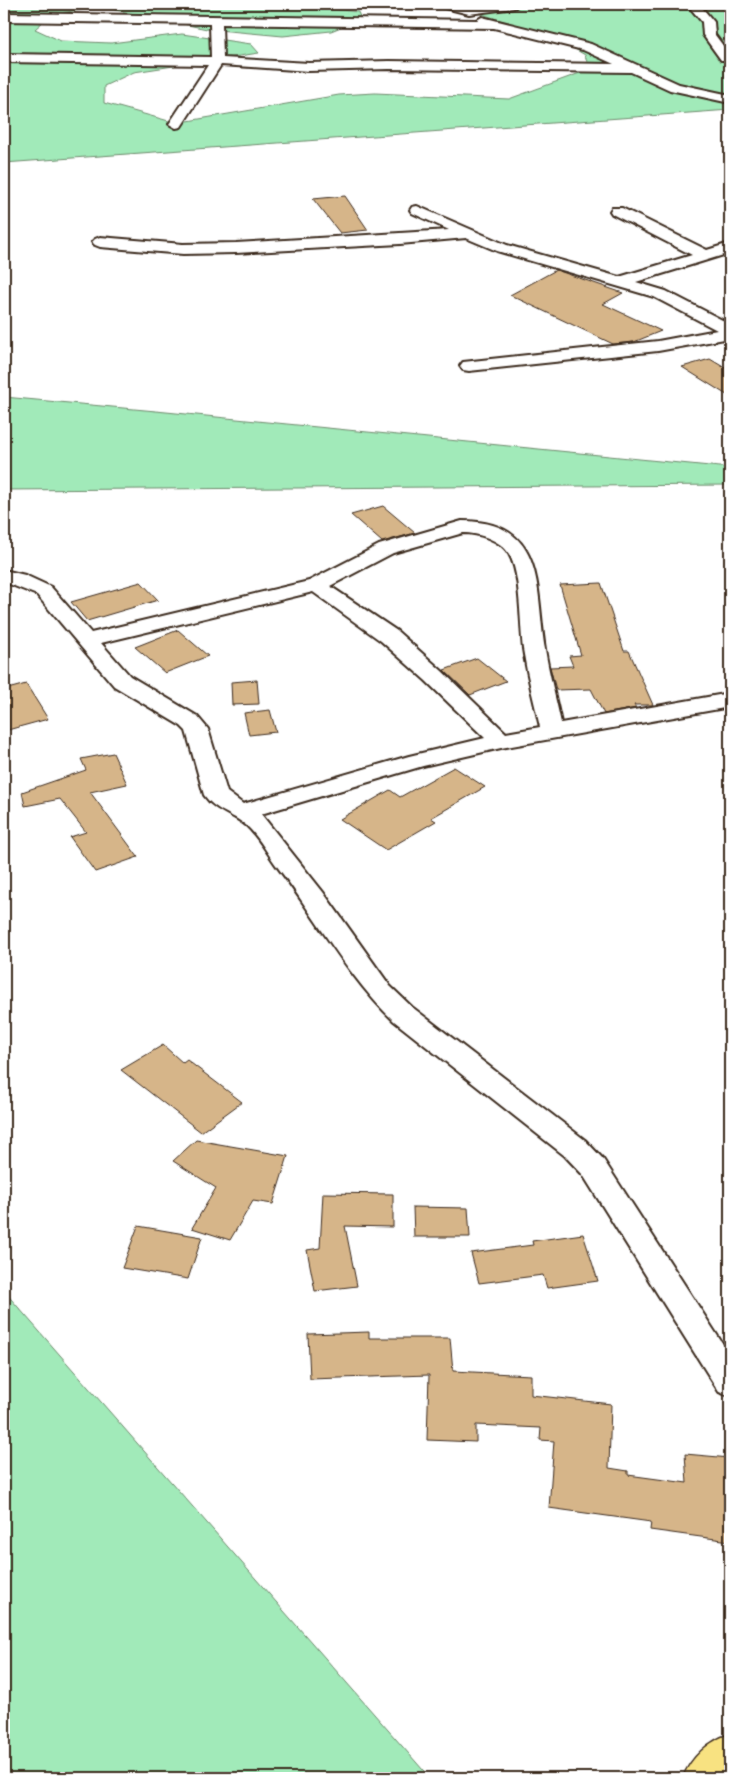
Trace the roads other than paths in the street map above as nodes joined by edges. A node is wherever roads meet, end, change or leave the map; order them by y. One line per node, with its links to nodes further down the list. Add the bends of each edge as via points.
1 (445, 4): 4 (street)
2 (514, 4): 4 (street)
3 (693, 4): 8 (street, via 708,22 709,35)
4 (468, 10): 7 (street, via 480,20)
5 (4, 17): 6 (street)
6 (216, 20): 7 (street); 10 (street)
7 (497, 24): 11 (street, via 587,47)
8 (725, 57)
9 (4, 58): 10 (street)
10 (217, 61): 11 (street, via 309,67); 13 (street)
11 (632, 68): 12 (street, via 675,87)
12 (730, 98)
13 (176, 124)
14 (417, 210): 16 (street)
15 (617, 211): 19 (street)
16 (468, 233): 17 (street, via 236,248 183,249); 20 (street, via 522,254)
17 (100, 242)
18 (730, 248): 19 (street)
19 (704, 254): 20 (street)
20 (620, 282): 21 (street, via 684,305)
21 (730, 332): 22 (street, via 658,346)
22 (469, 366)
23 (4, 576): 25 (street, via 44,590)
24 (316, 585): 25 (street); 27 (street, via 386,549 462,527 482,529 502,538 518,552 525,569 534,650); 28 (street, via 389,636)
25 (87, 640): 29 (street, via 122,681 197,729 216,795)
26 (730, 700): 27 (street)
27 (552, 732): 28 (street)
28 (501, 741): 29 (street, via 417,761)
29 (241, 812): 30 (street, via 255,821 381,993 403,1014 575,1148 593,1167)
30 (730, 1382)
31 (730, 1754): 32 (main road)
32 (704, 1778)

